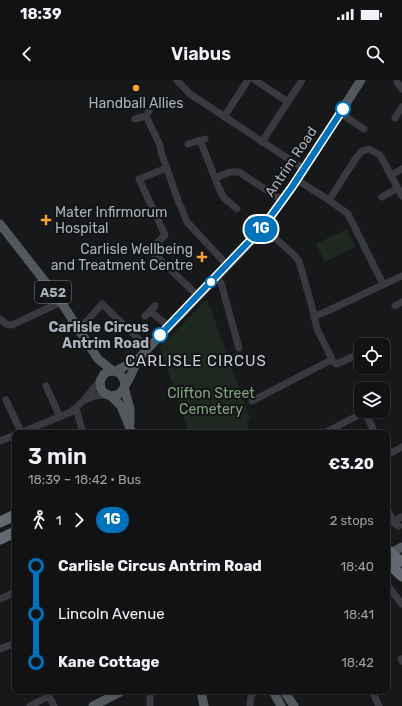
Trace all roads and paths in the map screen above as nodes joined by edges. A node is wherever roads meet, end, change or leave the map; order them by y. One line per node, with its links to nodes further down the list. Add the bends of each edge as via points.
1 (177, 80): 11 (street, via 190,94)
2 (248, 80): 11 (street)
3 (255, 80): 8 (street)
4 (302, 80): 8 (street)
5 (361, 80): 10 (main road, Antrim Road)
6 (397, 82): 7 (street)
7 (402, 89)
8 (288, 102): 15 (street)
9 (402, 107): 12 (street)
10 (340, 113): 14 (street); 18 (main road, Antrim Road)
11 (224, 117): 15 (street)
12 (395, 118)
13 (135, 120): 17 (street, via 147,114)
14 (364, 129)
15 (262, 142): 18 (street)
16 (188, 144): 21 (street, via 203,140)
17 (167, 168): 31 (street, via 188,222); 35 (street, via 139,179 165,235 151,251)
18 (304, 169): 22 (main road, Antrim Road)
19 (402, 169): 20 (street)
20 (391, 175): 23 (street); 26 (street, via 380,155 369,149 362,151)
21 (215, 178): 27 (street, via 230,172 239,172); 28 (street, via 224,198)
22 (297, 180): 26 (street); 27 (main road, Antrim Road)
23 (398, 188): 24 (street); 25 (street)
24 (402, 196)
25 (382, 197)
26 (329, 200): 34 (street, via 348,214)
27 (283, 201): 30 (main road, Antrim Road)
28 (237, 210)
29 (0, 224): 36 (main road, A52)
30 (263, 227): 31 (main road, Antrim Road); 40 (street, via 297,258)
31 (227, 266): 33 (main road, Antrim Road)
32 (402, 276): 34 (street)
33 (216, 277): 35 (main road, Antrim Road); 45 (street, via 221,283)
34 (383, 284): 40 (street)
35 (198, 296): 42 (main road, Antrim Road)
36 (61, 302): 41 (street, via 12,325); 43 (main road, A52)
37 (402, 302): 38 (street)
38 (395, 306)
39 (150, 311): 42 (street)
40 (314, 316): 49 (street, via 317,330)
41 (0, 319)
42 (168, 326): 44 (main road, Antrim Road)
43 (78, 328): 44 (street, via 102,304); 47 (main road, A52)
44 (148, 348): 48 (main road, Antrim Road)
45 (239, 348)
46 (354, 356): 49 (street, via 337,364)
47 (98, 359): 50 (main road, A52); 51 (main road, A52)
48 (138, 359): 50 (main road, Antrim Road); 52 (main road, Antrim Road)
49 (331, 360): 57 (street)
50 (114, 371): 51 (main road, via 106,372); 52 (main road, via 122,375)
51 (100, 381): 54 (main road, via 101,389); 56 (street)
52 (125, 385): 54 (main road, via 119,394); 63 (main road)
53 (46, 386): 59 (street)
54 (109, 395): 56 (street); 63 (main road, via 121,406)
55 (6, 400): 60 (street)
56 (84, 400): 58 (street)
57 (252, 401)
58 (76, 408): 59 (street); 62 (street)
59 (60, 417): 61 (street)
60 (23, 430)
61 (29, 430)
62 (82, 430)
63 (131, 430)
64 (330, 430): 65 (street, via 365,412)
65 (374, 430)
66 (12, 436): 67 (street)
67 (0, 441)
68 (402, 447): 69 (street)
69 (390, 453)
70 (390, 515): 72 (street, via 394,524)
71 (12, 516): 73 (highway)
72 (402, 516)
73 (0, 522)
74 (12, 524): 75 (highway)
75 (0, 530)
76 (12, 533): 77 (highway)
77 (0, 539)
78 (12, 540): 79 (highway)
79 (0, 546)
80 (402, 547): 81 (main road)
81 (390, 553)
82 (390, 554): 83 (highway, bridge)
83 (396, 563): 84 (highway)
84 (402, 576)
85 (390, 589): 88 (street)
86 (12, 593): 87 (street)
87 (0, 599)
88 (402, 604)
89 (12, 644): 90 (street)
90 (0, 649)
91 (47, 694): 100 (street); 101 (street)
92 (116, 694): 102 (main road)
93 (150, 694): 103 (street)
94 (201, 694): 104 (main road)
95 (206, 694): 104 (main road)
96 (252, 694): 105 (street)
97 (275, 694): 106 (main road)
98 (286, 694): 107 (main road)
99 (373, 694): 108 (street)
100 (30, 706)
101 (54, 706)
102 (93, 706)
103 (150, 706)
104 (205, 706)
105 (250, 706)
106 (281, 706)
107 (294, 706)
108 (379, 706)

